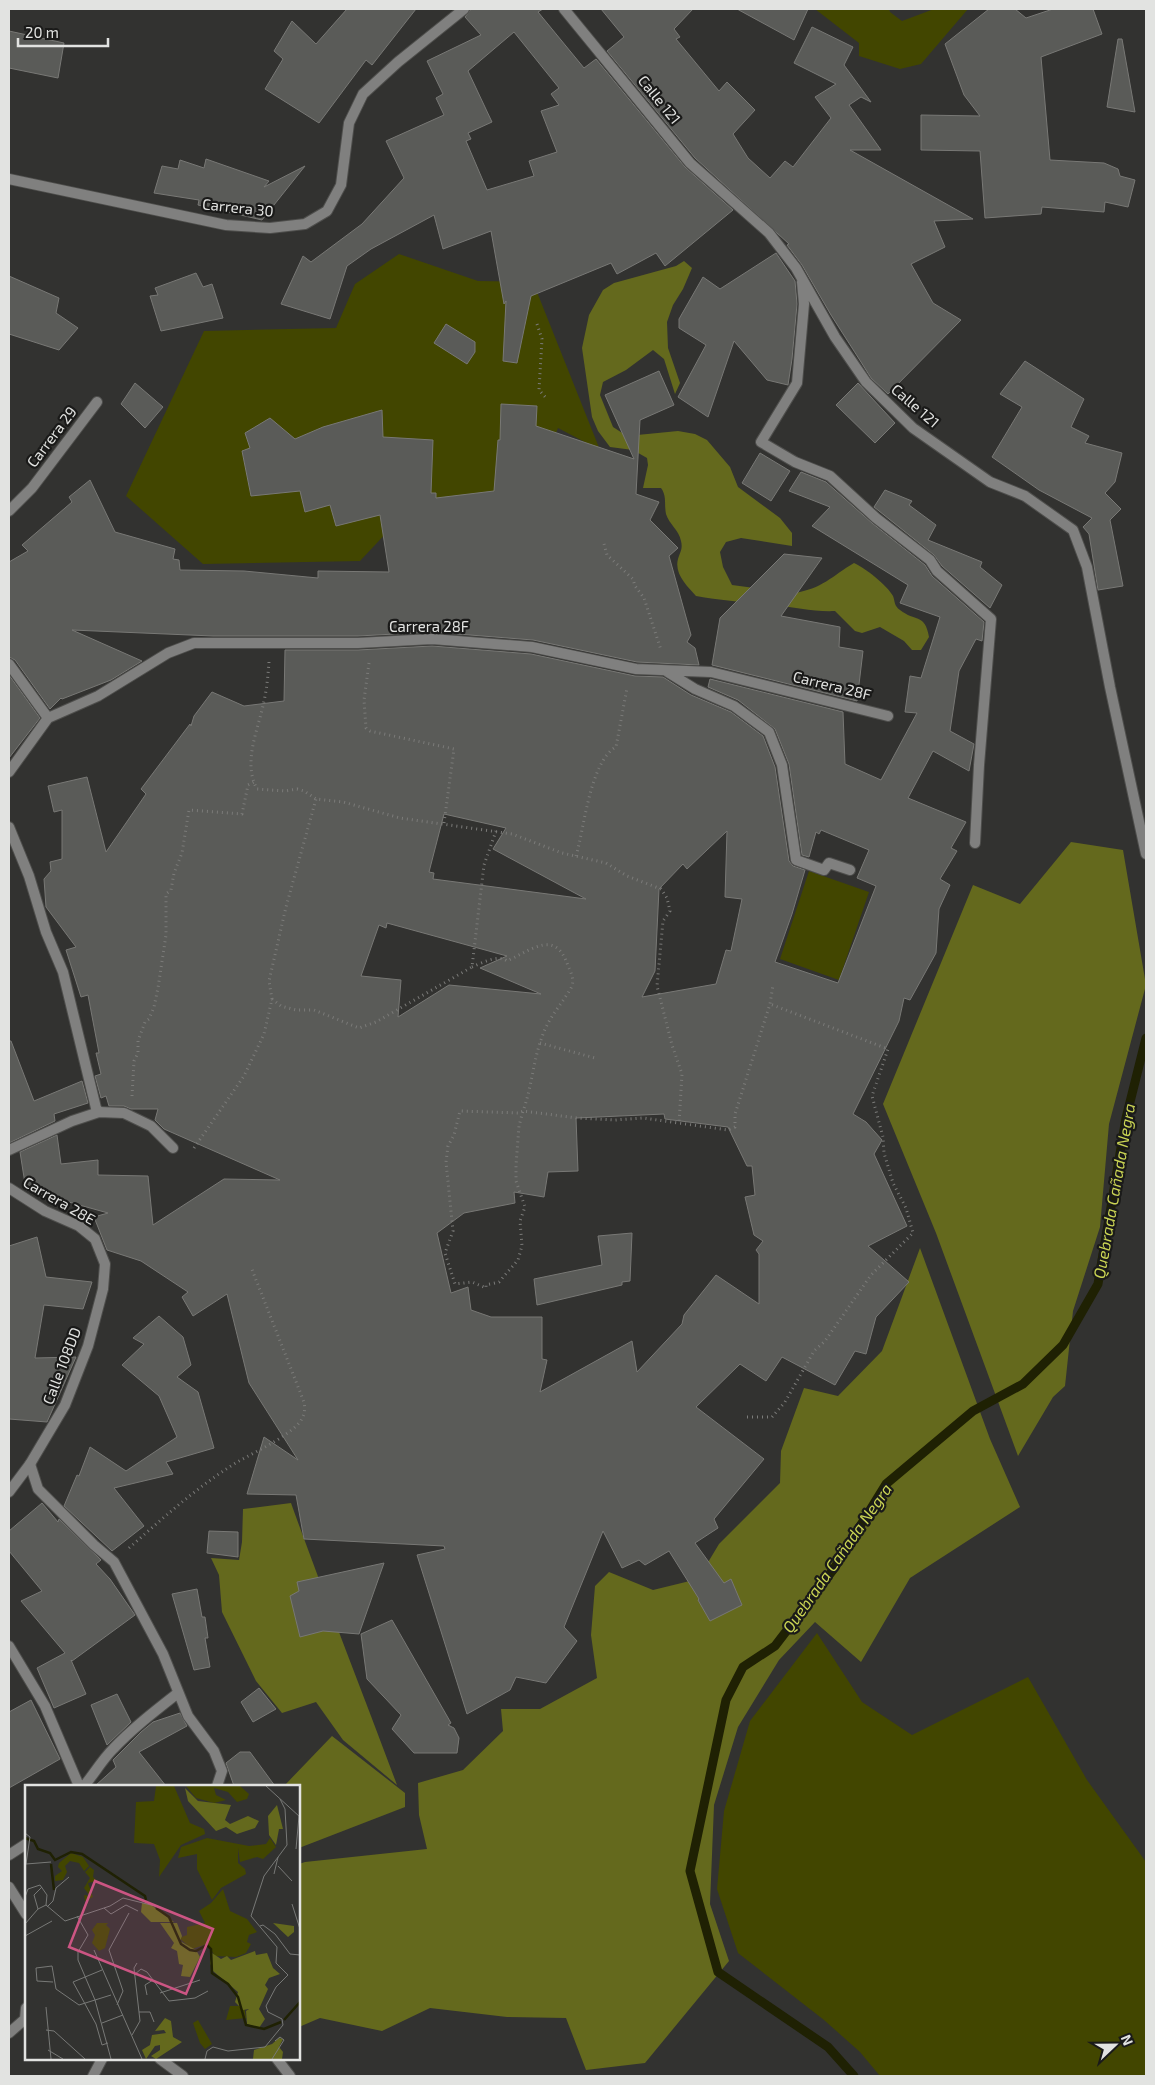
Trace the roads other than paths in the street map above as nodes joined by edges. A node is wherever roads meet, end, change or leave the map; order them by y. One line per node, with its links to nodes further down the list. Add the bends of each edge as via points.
1 (464, 9): 3 (street, Carrera 30, via 364,94 349,123 341,185 328,211 305,224 270,228 226,225)
2 (564, 9): 4 (street, Calle 121, via 690,163 769,232)
3 (9, 179)
4 (801, 277): 13 (street, via 804,304 797,383 761,442 795,462 830,476 876,518 930,560 937,571 991,619); 14 (street, Calle 121, via 835,337 866,382 913,428 990,482 1025,496 1073,530 1087,567)
5 (97, 402): 6 (street, Carrera 29, via 32,488)
6 (9, 511)
7 (9, 664): 10 (street)
8 (665, 670): 9 (street, Carrera 28F, via 711,672); 10 (street, Carrera 28F, via 631,668 532,647 432,639 343,643 194,643 168,652 98,696); 15 (street, via 695,689 734,706 768,732 782,765 796,860 824,870 829,863)
9 (888, 716)
10 (48, 718): 11 (street)
11 (9, 772)
12 (9, 827): 16 (street, via 63,972)
13 (975, 843)
14 (1146, 854)
15 (850, 870)
16 (99, 1112): 17 (street, via 124,1113 152,1126); 18 (street)
17 (173, 1148)
18 (9, 1150)
19 (9, 1188): 20 (street, Carrera 28E, via 45,1211 79,1226)
20 (95, 1239): 21 (street, Calle 108DD, via 105,1264 103,1289 88,1346 65,1405)
21 (30, 1464): 22 (street, Calle 108DD); 24 (street, via 38,1489 114,1562 164,1654)
22 (9, 1490)
23 (9, 1646): 25 (street, via 45,1706)
24 (178, 1693): 26 (street, via 127,1734); 27 (street, via 188,1716 217,1758 222,1771)
25 (79, 1785)
26 (85, 1785)
27 (217, 1785)
28 (25, 1845): 29 (street)
29 (9, 1856)
30 (9, 1887): 31 (street)
31 (25, 1912)
32 (25, 2019): 33 (street)
33 (9, 2033)
34 (101, 2060): 37 (street)
35 (161, 2060): 38 (street)
36 (278, 2060): 39 (street)
37 (93, 2076)
38 (183, 2076)
39 (290, 2076)

